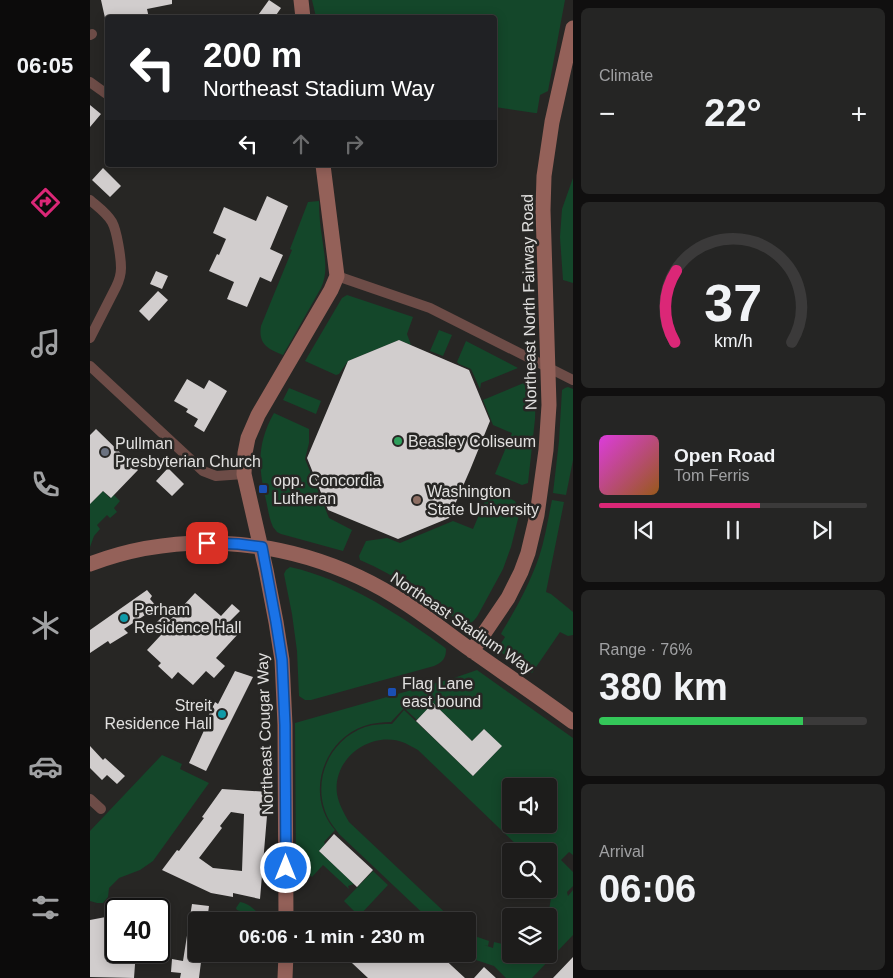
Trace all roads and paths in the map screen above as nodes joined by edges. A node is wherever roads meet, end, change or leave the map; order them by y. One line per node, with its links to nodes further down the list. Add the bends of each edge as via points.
1 (300, 0): 2 (street)
2 (302, 15)
3 (573, 28): 11 (street, Northeast North Fairway Road, via 552,122 544,176)
4 (90, 82): 5 (street)
5 (105, 93)
6 (323, 167): 8 (street)
7 (90, 200): 9 (street, via 114,224 121,268 120,278)
8 (337, 276): 11 (street, via 430,308); 13 (street, Northeast Cougar Way, via 258,415 246,444)
9 (90, 338)
10 (90, 366): 13 (street, via 203,471 216,476)
11 (548, 368): 12 (street); 16 (street, Northeast North Fairway Road, via 546,450 528,553 508,598)
12 (573, 380)
13 (244, 474): 14 (street, Northeast Cougar Way)
14 (262, 547): 15 (street, Northeast Stadium Way, via 182,544 123,553); 16 (street, Northeast Stadium Way, via 314,559 360,578 406,604); 20 (street, Northeast Cougar Way, via 282,660)
15 (90, 564)
16 (472, 651): 17 (street, Northeast Stadium Way)
17 (573, 722)
18 (90, 799): 19 (street)
19 (101, 809)
20 (286, 912)
21 (286, 962): 22 (street)
22 (285, 978)

